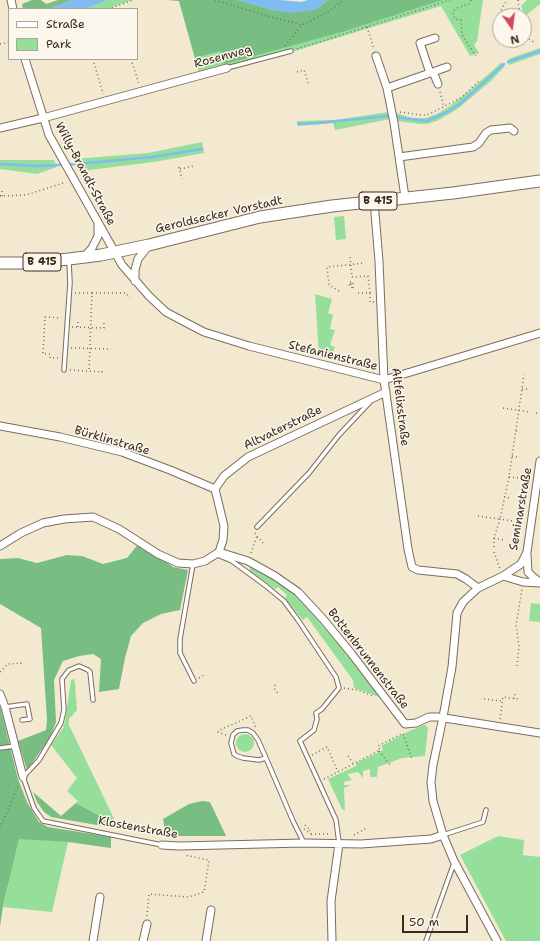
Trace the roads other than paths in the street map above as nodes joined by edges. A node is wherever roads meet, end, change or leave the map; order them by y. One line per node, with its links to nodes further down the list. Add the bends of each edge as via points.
1 (435, 38): 7 (street, via 420,43)
2 (291, 50): 6 (lane, Rosenweg)
3 (376, 56): 9 (street)
4 (25, 60): 10 (street, Willy-Brandt-Straße)
5 (447, 67): 7 (street)
6 (227, 68): 10 (street, Rosenweg)
7 (432, 72): 8 (street); 9 (street)
8 (438, 84)
9 (387, 88): 13 (street)
10 (43, 118): 11 (street, Rosenweg); 17 (street, Willy-Brandt-Straße, via 49,135)
11 (0, 128)
12 (514, 131): 13 (street, via 510,128 491,130 473,147)
13 (399, 157): 15 (street)
14 (540, 181): 15 (main road, Geroldsecker Vorstadt / B 415)
15 (405, 197): 16 (main road, Geroldsecker Vorstadt / B 415)
16 (374, 201): 18 (main road, Geroldsecker Vorstadt / B 415, via 260,217); 26 (street, Altfelixstraße)
17 (98, 224): 19 (street, Willy-Brandt-Straße); 20 (street, via 98,236)
18 (149, 245): 19 (main road, Geroldsecker Vorstadt / B 415); 23 (street, via 138,259)
19 (115, 252): 20 (main road, Geroldsecker Vorstadt / B 415); 23 (street, Stefanienstraße)
20 (84, 257): 21 (main road, Geroldsecker Vorstadt / B 415)
21 (69, 260): 22 (main road, Geroldsecker Vorstadt / B 415); 25 (lane)
22 (0, 263)
23 (135, 281): 26 (street, Stefanienstraße, via 166,312 204,332)
24 (540, 333): 26 (street, Stefanienstraße)
25 (64, 370)
26 (384, 380): 27 (street, Altfelixstraße)
27 (386, 392): 28 (street, Altvaterstraße); 40 (street, Altfelixstraße, via 412,567 418,570 457,574)
28 (375, 396): 32 (street, Altvaterstraße, via 248,457 224,476); 33 (lane)
29 (0, 426): 32 (street, Bürklinstraße, via 122,452)
30 (540, 461): 31 (street, Seminarstraße)
31 (538, 482): 35 (street, Seminarstraße)
32 (214, 489): 36 (street, via 224,526 223,540)
33 (257, 527)
34 (0, 546): 37 (street, via 43,522 93,518 119,529 178,563)
35 (527, 552): 38 (street, Seminarstraße, via 520,564); 39 (street, via 528,572)
36 (218, 553): 37 (street, via 205,561); 45 (street, Bottenbrunnenstraße, via 248,561 275,576 304,598 351,653 405,724 429,717); 55 (lane, via 284,601 336,677 338,688 316,713 314,730 300,740 336,820)
37 (193, 564): 41 (lane, via 180,652)
38 (503, 576): 39 (street, via 523,582); 40 (street, Seminarstraße)
39 (540, 583)
40 (478, 588): 45 (street, Seminarstraße, via 463,602 457,614)
41 (194, 681)
42 (0, 694): 44 (street)
43 (93, 700): 51 (lane, via 90,672 79,666 69,670 62,679 64,710 61,724 39,760)
44 (5, 708): 46 (lane, via 27,704 30,719); 48 (street)
45 (444, 717): 47 (street, Bottenbrunnenstraße); 53 (street, via 431,782 433,801)
46 (22, 720)
47 (540, 733)
48 (15, 746): 49 (lane); 51 (street)
49 (0, 748)
50 (266, 758): 50 (lane, via 253,733 248,730 237,731 231,743 234,754 243,758); 54 (lane)
51 (23, 777): 56 (lane, Klostenstraße, via 34,808 43,821)
52 (486, 810): 53 (lane, via 483,822)
53 (443, 835): 55 (street, Klostenstraße, via 431,839); 57 (street)
54 (304, 843): 55 (street, Klostenstraße); 56 (street, Klostenstraße)
55 (339, 844): 64 (street, via 331,901)
56 (165, 846)
57 (454, 861): 65 (lane); 66 (street)
58 (100, 897): 61 (street)
59 (211, 910): 63 (street)
60 (146, 924): 62 (street)
61 (93, 941)
62 (143, 941)
63 (206, 941)
64 (332, 941)
65 (426, 941)
66 (497, 941)

